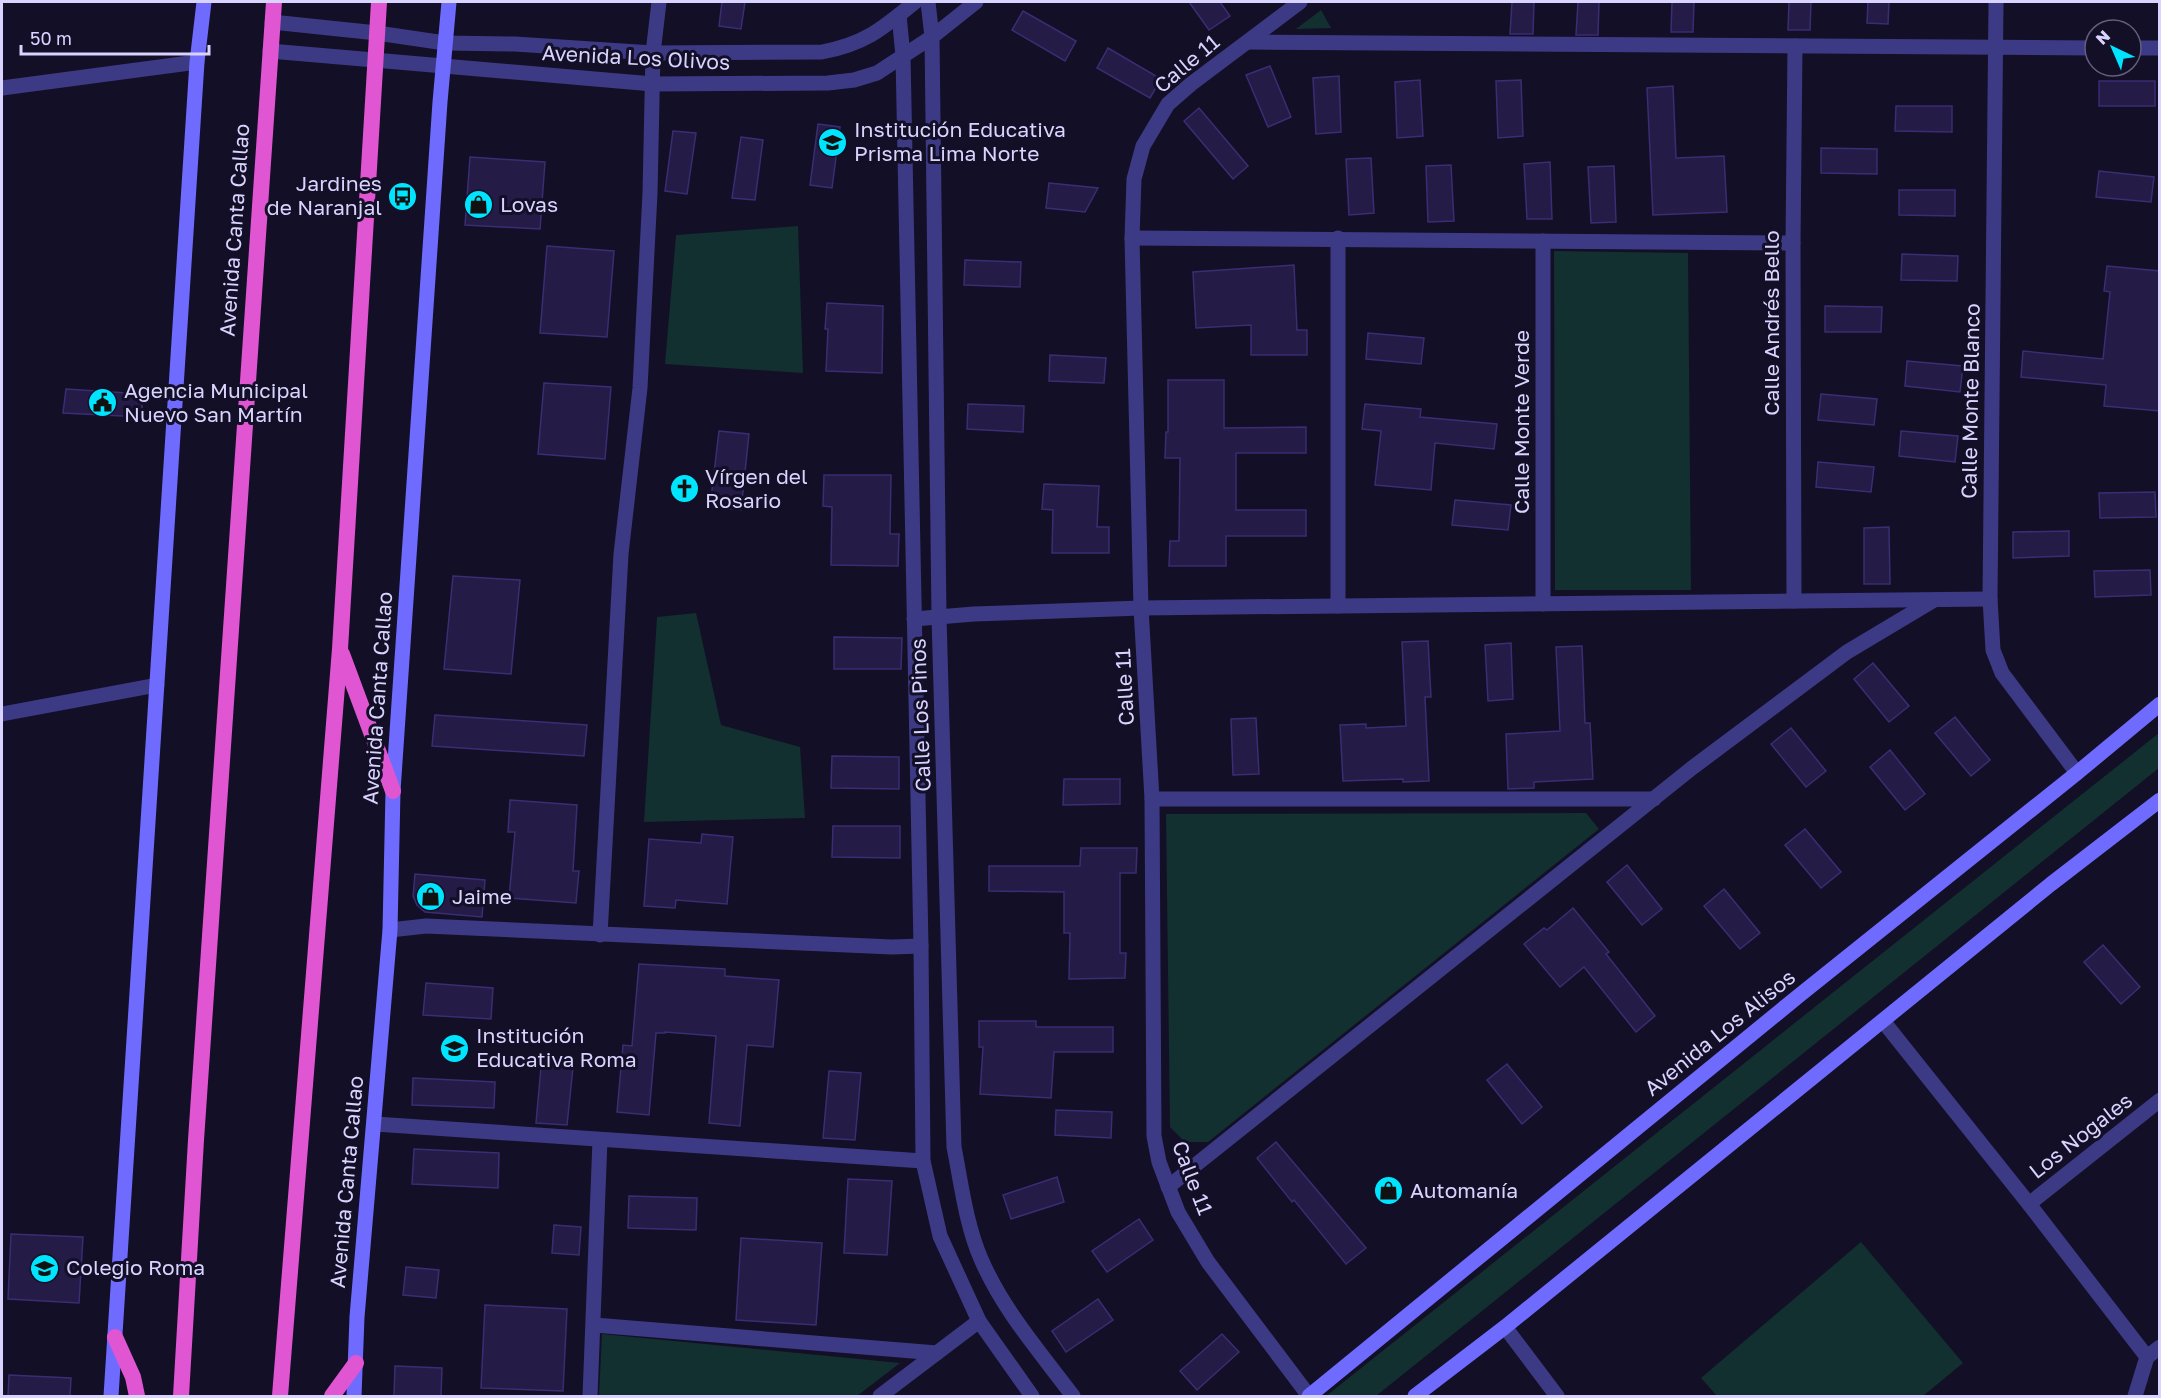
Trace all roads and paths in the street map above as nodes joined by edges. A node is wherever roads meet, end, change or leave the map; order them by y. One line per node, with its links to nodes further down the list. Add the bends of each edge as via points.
1 (204, 2): 26 (main road)
2 (274, 2): 12 (highway, Avenida Canta Callao)
3 (379, 2): 13 (highway, Avenida Canta Callao)
4 (449, 2): 16 (main road, Avenida Canta Callao)
5 (659, 2): 23 (street)
6 (915, 2): 11 (street, Avenida Los Olivos)
7 (928, 2): 14 (street, Calle Los Pinos)
8 (976, 2): 14 (street, Avenida Los Olivos)
9 (1300, 2): 15 (street, Calle 11)
10 (1996, 2): 18 (street, Calle Monte Blanco)
11 (899, 8): 23 (street, Avenida Los Olivos, via 875,33 847,48 822,52); 24 (street, Calle Los Pinos)
12 (272, 22): 13 (street, Avenida Los Olivos); 22 (highway, Avenida Canta Callao)
13 (377, 33): 16 (street, Avenida Los Olivos); 25 (highway, Avenida Canta Callao)
14 (932, 37): 24 (street, Avenida Los Olivos); 40 (street, Calle Los Pinos)
15 (1248, 42): 17 (street); 30 (street, Calle 11, via 1168,104 1155,123 1143,146 1134,179)
16 (445, 43): 23 (street, Avenida Los Olivos); 27 (main road, Avenida Canta Callao)
17 (1795, 46): 18 (street); 33 (street, Calle Andrés Bello)
18 (1995, 47): 19 (street); 35 (street, Calle Monte Blanco)
19 (2083, 48)
20 (2143, 48): 21 (street)
21 (2160, 48)
22 (270, 51): 25 (street, Avenida Los Olivos); 71 (highway, Avenida Canta Callao)
23 (653, 53): 28 (street)
24 (903, 56): 28 (street, Avenida Los Olivos, via 877,73 828,83); 41 (street, Calle Los Pinos)
25 (376, 60): 27 (street, Avenida Los Olivos); 42 (highway, Avenida Canta Callao)
26 (197, 62): 29 (street); 43 (main road)
27 (443, 67): 28 (street, Avenida Los Olivos); 47 (main road, Avenida Canta Callao)
28 (653, 84): 52 (street, via 640,388 621,554)
29 (2, 88)
30 (1132, 238): 31 (street); 39 (street, Calle 11)
31 (1338, 238): 32 (street); 38 (street)
32 (1543, 241): 33 (street); 37 (street, Calle Monte Verde)
33 (1793, 243): 36 (street, Calle Andrés Bello)
34 (1935, 599): 35 (street); 36 (street); 48 (street, via 1847,652)
35 (1990, 599): 46 (street, Calle Monte Blanco, via 1993,650 2002,673)
36 (1794, 601): 37 (street)
37 (1543, 604): 38 (street)
38 (1338, 606): 39 (street)
39 (1142, 608): 40 (street); 49 (street, Calle 11)
40 (939, 617): 41 (street); 78 (street, Calle Los Pinos, via 954,1147 980,1257 1003,1303)
41 (914, 619): 53 (street, Calle Los Pinos)
42 (340, 649): 47 (highway); 72 (highway, Avenida Canta Callao)
43 (157, 685): 45 (street); 64 (main road)
44 (2160, 704): 46 (main road, Avenida Los Alisos)
45 (2, 714)
46 (2077, 773): 79 (main road, Avenida Los Alisos)
47 (393, 791): 51 (main road, Avenida Canta Callao)
48 (1654, 799): 49 (street); 59 (street)
49 (1152, 800): 59 (street, Calle 11, via 1154,1136)
50 (2160, 800): 54 (main road)
51 (390, 930): 52 (street, via 426,926); 56 (main road, Avenida Canta Callao)
52 (600, 935): 53 (street)
53 (921, 946): 58 (street, Calle Los Pinos)
54 (1883, 1021): 60 (street); 63 (main road)
55 (2160, 1100): 60 (street, Los Nogales)
56 (375, 1124): 57 (street); 68 (main road, Avenida Canta Callao)
57 (600, 1140): 58 (street); 62 (street)
58 (923, 1161): 61 (street, Calle Los Pinos, via 940,1236)
59 (1168, 1187): 79 (street, Calle 11, via 1208,1262)
60 (2029, 1204): 67 (street)
61 (979, 1321): 66 (street); 77 (street, Calle Los Pinos)
62 (594, 1325): 66 (street); 75 (street)
63 (1505, 1327): 80 (main road); 81 (street)
64 (115, 1337): 69 (main road); 70 (highway)
65 (2160, 1347): 67 (street)
66 (937, 1353): 76 (street)
67 (2147, 1357): 82 (street)
68 (356, 1362): 73 (highway); 74 (main road, Avenida Canta Callao)
69 (111, 1396)
70 (137, 1396)
71 (181, 1396)
72 (280, 1396)
73 (332, 1396)
74 (354, 1396)
75 (590, 1396)
76 (880, 1396)
77 (1032, 1396)
78 (1073, 1396)
79 (1309, 1396)
80 (1415, 1396)
81 (1557, 1396)
82 (2135, 1396)

